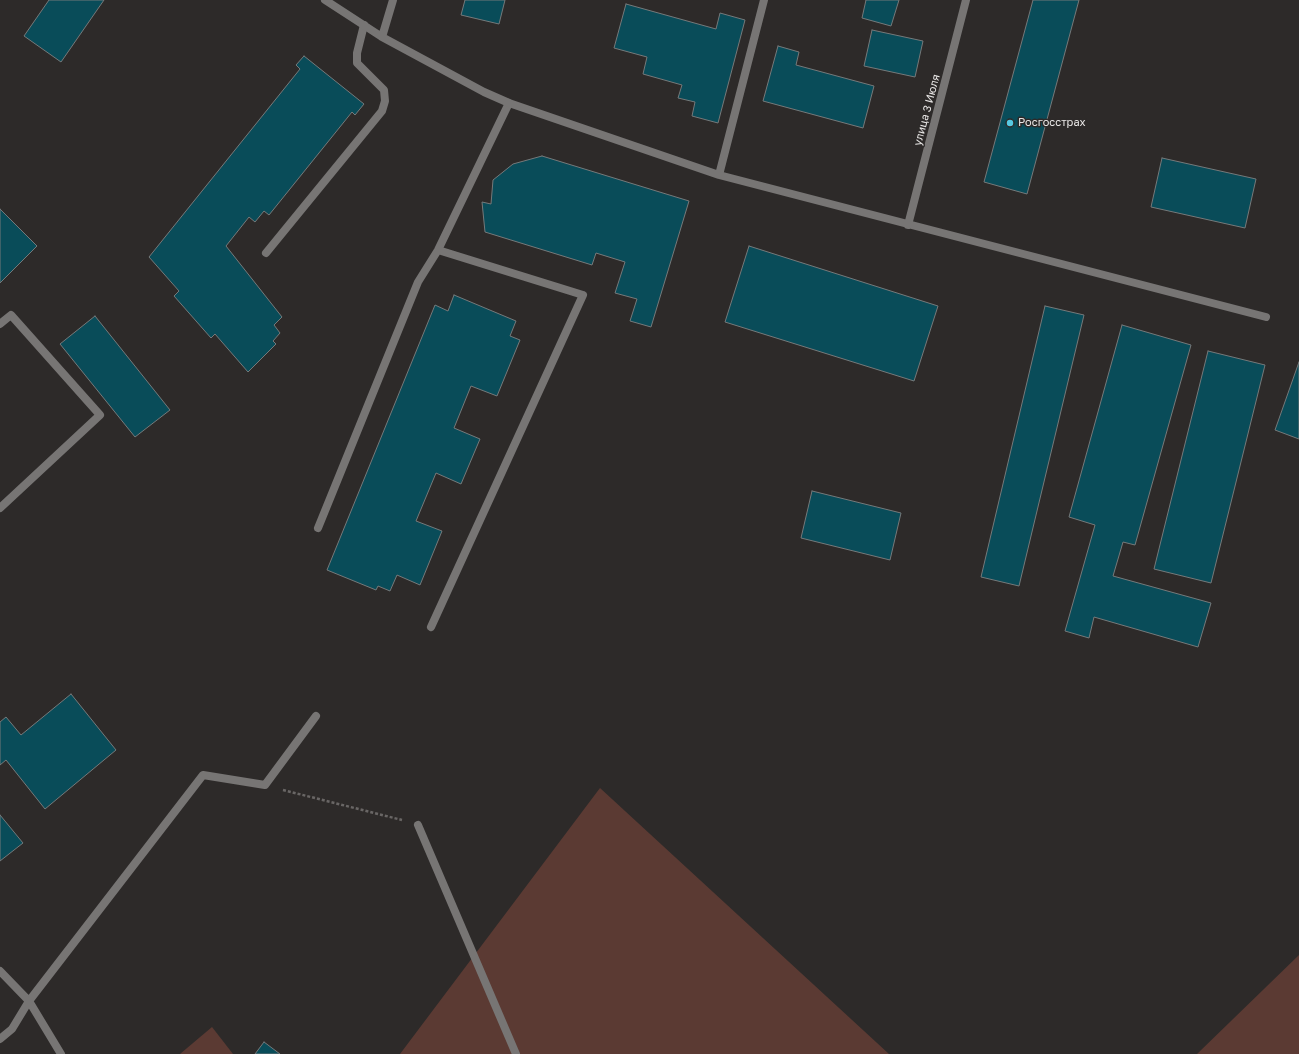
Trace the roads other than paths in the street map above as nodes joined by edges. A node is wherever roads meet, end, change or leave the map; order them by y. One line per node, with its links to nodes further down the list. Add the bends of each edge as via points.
1 (325, 0): 5 (street)
2 (393, 0): 6 (street)
3 (764, 0): 8 (street)
4 (966, 0): 9 (street, улица 3 Июля)
5 (364, 25): 6 (street); 11 (street, via 357,63 384,90 385,101 382,111)
6 (382, 37): 7 (street)
7 (509, 103): 8 (street); 10 (street)
8 (718, 175): 9 (street)
9 (908, 225): 12 (street)
10 (438, 250): 15 (street, via 418,282); 16 (street, via 583,295)
11 (266, 253)
12 (1266, 317)
13 (0, 324): 14 (street, via 11,315 100,414)
14 (0, 508)
15 (318, 528)
16 (431, 627)
17 (316, 716): 20 (street, via 265,785 204,775)
18 (418, 824): 23 (street)
19 (0, 971): 20 (street)
20 (29, 1001): 21 (street, via 12,1029); 22 (street)
21 (0, 1039)
22 (61, 1054)
23 (516, 1054)

